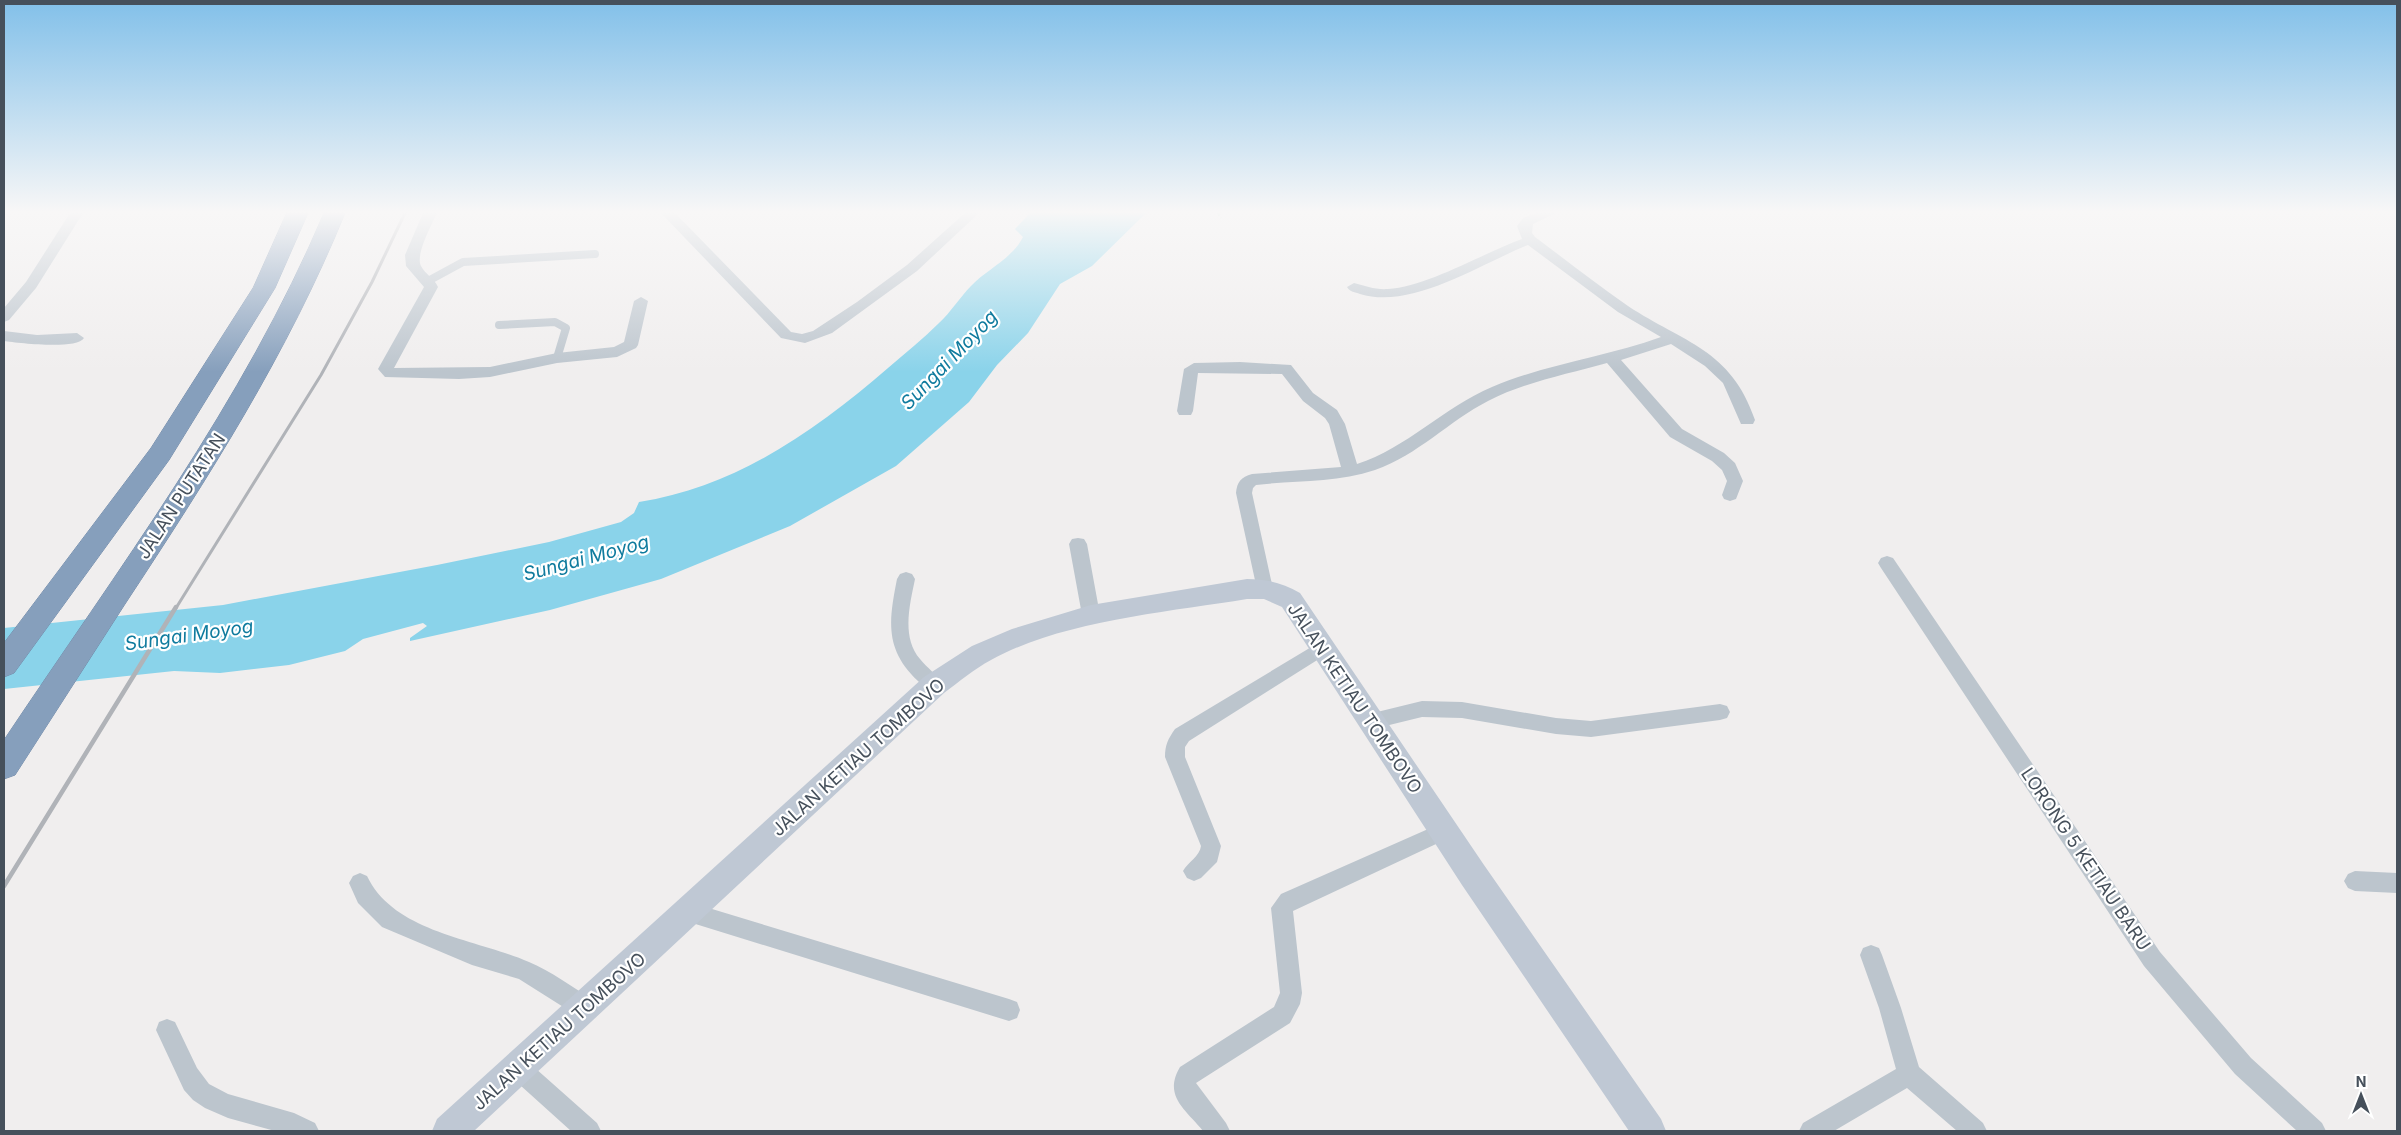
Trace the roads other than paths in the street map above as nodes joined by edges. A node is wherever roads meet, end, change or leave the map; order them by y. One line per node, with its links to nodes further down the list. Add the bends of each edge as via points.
1 (43, 266): 13 (street)
2 (274, 266): 30 (highway, via 264,288 160,454)
3 (313, 266): 34 (highway, JALAN PUTATAN, via 282,330 212,453)
4 (413, 266): 10 (street)
5 (456, 266): 10 (lane)
6 (720, 266): 7 (street, via 793,339 817,335 876,297)
7 (914, 266)
8 (1471, 266): 11 (street, via 1403,293 1368,294)
9 (1565, 266): 17 (street, via 1623,309)
10 (428, 281): 18 (street, via 431,287 387,371 459,374 514,368)
11 (1354, 288)
12 (641, 301): 18 (street, via 631,345 626,350)
13 (4, 317)
14 (499, 325): 18 (lane, via 563,324 566,328)
15 (4, 336): 16 (street, via 37,340)
16 (77, 338)
17 (1673, 338): 19 (street); 21 (street, via 1717,366 1731,380 1741,396)
18 (557, 358)
19 (1611, 358): 22 (street, via 1558,370 1479,398 1397,454); 23 (street, via 1676,433 1729,467 1735,481)
20 (1185, 411): 22 (street, via 1189,373 1194,368 1286,369 1308,397 1334,418)
21 (1747, 420)
22 (1351, 472): 27 (street, via 1264,478 1245,485)
23 (1730, 494)
24 (1078, 544): 28 (street)
25 (1887, 563): 54 (street, LORONG 5 KETIAU BARU, via 2152,959 2243,1066)
26 (906, 579): 31 (street, via 900,609 900,633 909,659)
27 (1264, 589): 28 (street, JALAN KETIAU TOMBOVO, via 1227,591); 29 (street, JALAN KETIAU TOMBOVO, via 1291,600)
28 (1091, 615): 31 (street, JALAN KETIAU TOMBOVO, via 1012,639 981,653)
29 (1323, 647): 33 (street, JALAN KETIAU TOMBOVO); 36 (street, via 1182,735 1175,745 1175,757 1211,846 1210,855)
30 (4, 665)
31 (934, 684): 40 (street, JALAN KETIAU TOMBOVO)
32 (1720, 712): 33 (street, via 1591,729 1462,710 1422,709)
33 (1373, 721): 35 (street, JALAN KETIAU TOMBOVO)
34 (4, 766)
35 (1444, 831): 50 (street, via 1289,901 1282,908 1291,993 1289,1004 1282,1015 1188,1075 1184,1082 1184,1089); 51 (street, JALAN KETIAU TOMBOVO)
36 (1194, 871)
37 (2355, 881): 39 (street)
38 (360, 883): 42 (street, via 366,896 390,920 472,955 524,970)
39 (2397, 883)
40 (689, 912): 42 (street, JALAN KETIAU TOMBOVO); 43 (street)
41 (1871, 955): 46 (street)
42 (584, 1007): 45 (street, JALAN KETIAU TOMBOVO)
43 (1009, 1010)
44 (167, 1030): 47 (street, via 193,1084 212,1099 241,1111 295,1124)
45 (518, 1068): 48 (street, JALAN KETIAU TOMBOVO); 49 (street)
46 (1909, 1074): 52 (street); 53 (street)
47 (307, 1131)
48 (449, 1131)
49 (589, 1131)
50 (1218, 1131)
51 (1649, 1131)
52 (1811, 1131)
53 (1975, 1131)
54 (2314, 1131)

